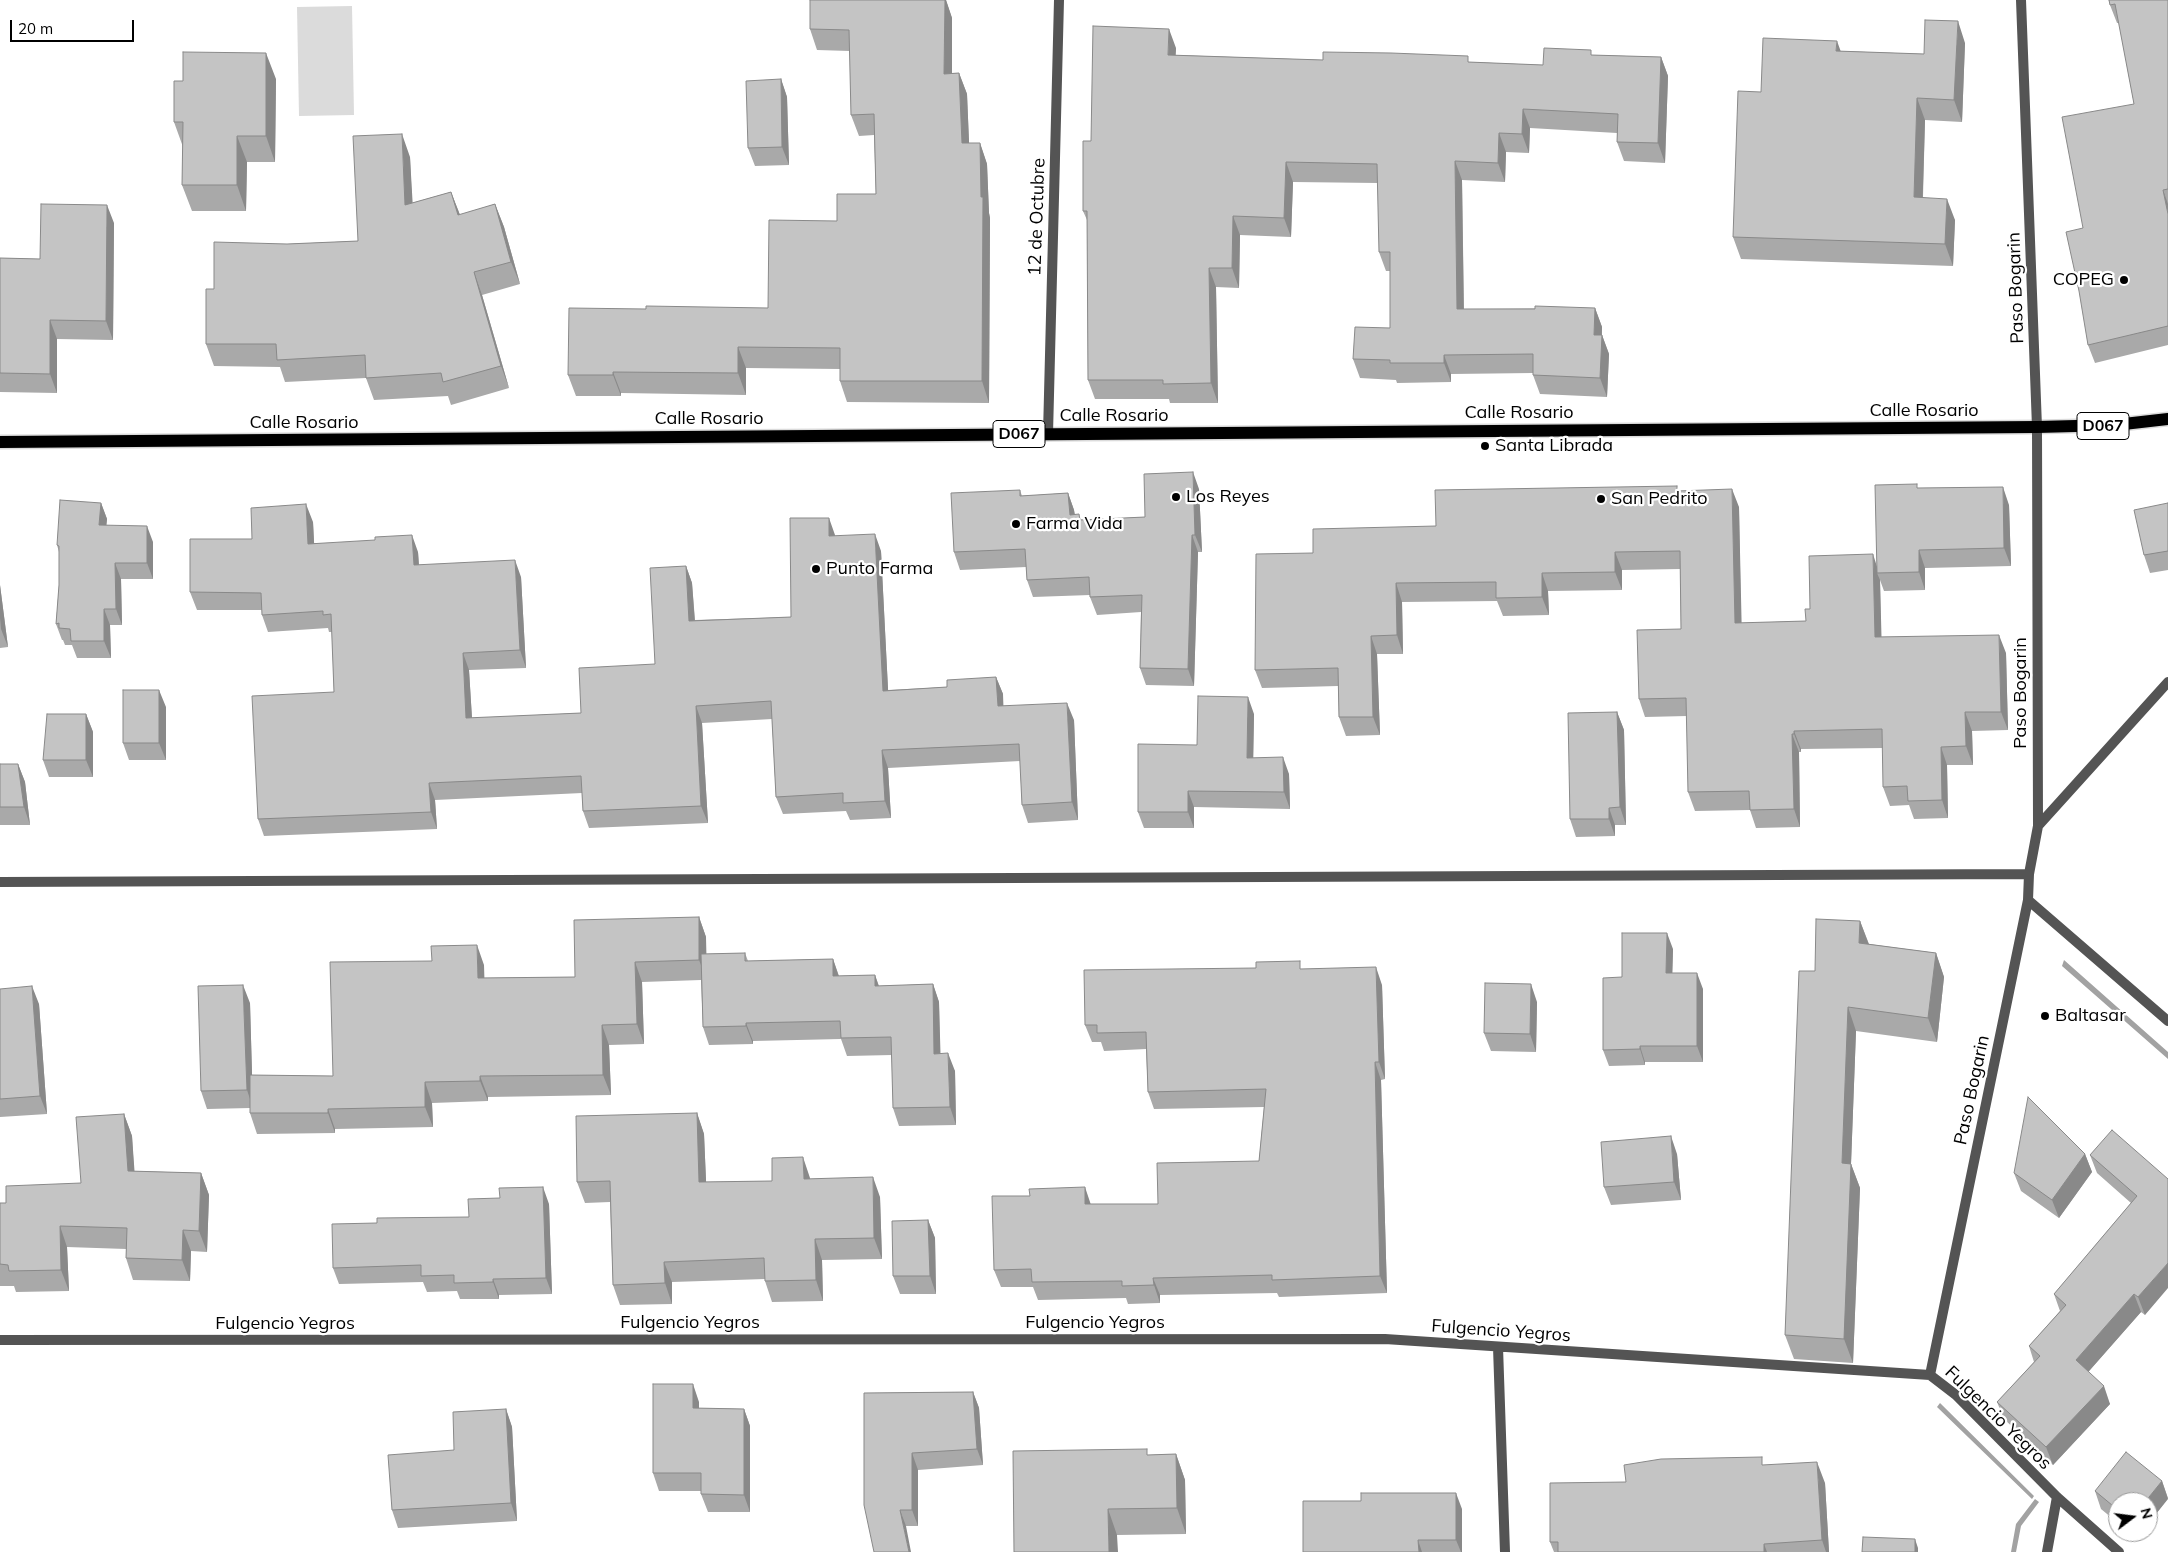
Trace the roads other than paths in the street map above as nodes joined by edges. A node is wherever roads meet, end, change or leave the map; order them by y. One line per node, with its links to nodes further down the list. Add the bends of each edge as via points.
1 (1059, 0): 5 (street, 12 de Octubre)
2 (2021, 0): 4 (street, Paso Bogarin)
3 (2168, 419): 4 (main road, Calle Rosario / D067, via 2115,425)
4 (2037, 427): 5 (main road, Calle Rosario / D067); 8 (street, Paso Bogarin)
5 (1048, 434): 6 (main road, Calle Rosario / D067)
6 (0, 442)
7 (2168, 682): 8 (street)
8 (2038, 826): 9 (street, Paso Bogarin)
9 (2029, 874): 10 (street); 11 (street, Paso Bogarin)
10 (0, 882)
11 (2028, 900): 12 (street); 15 (street, Paso Bogarin)
12 (2168, 1020)
13 (0, 1340): 14 (street, Fulgencio Yegros, via 1385,1339)
14 (1498, 1347): 15 (street, Fulgencio Yegros); 17 (street)
15 (1930, 1375): 16 (street, Fulgencio Yegros, via 1956,1395)
16 (2057, 1497): 18 (street); 19 (street, Fulgencio Yegros)
17 (1505, 1552)
18 (2047, 1552)
19 (2119, 1552)

